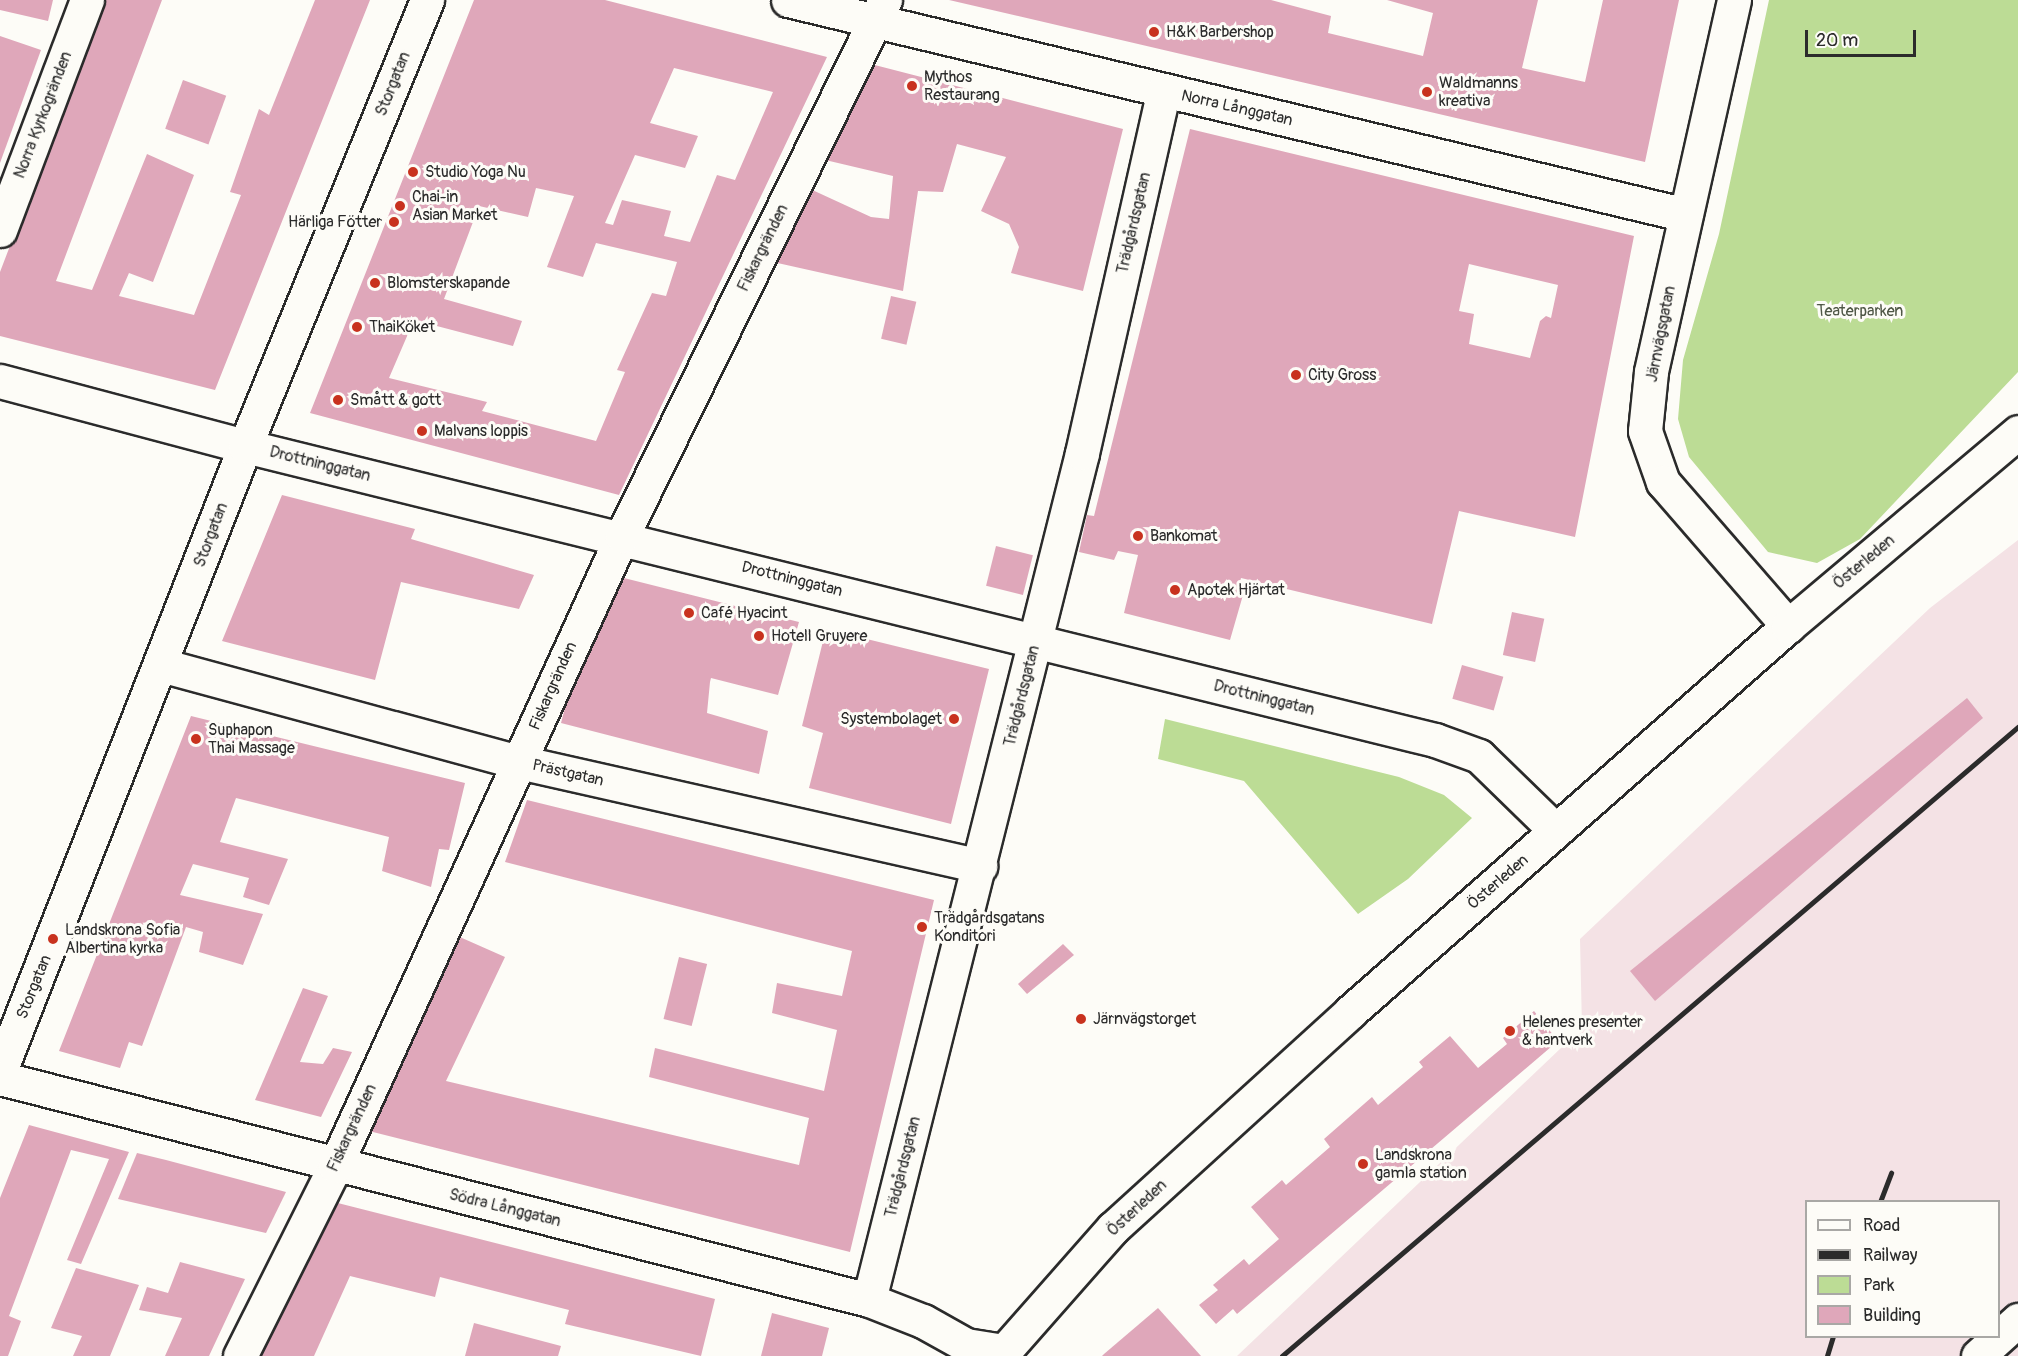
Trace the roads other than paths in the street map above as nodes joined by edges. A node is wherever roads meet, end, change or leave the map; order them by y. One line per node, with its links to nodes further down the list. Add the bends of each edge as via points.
1 (87, 0): 8 (street, Norra Kyrkogränden)
2 (427, 0): 11 (street, Storgatan)
3 (788, 0): 5 (street, Norra Långgatan)
4 (1734, 0): 7 (street, Järnvägsgatan)
5 (880, 10): 6 (street, Norra Långgatan); 12 (street, Fiskargränden)
6 (1164, 90): 7 (street, Norra Långgatan); 14 (street, Trädgårdsgatan)
7 (1686, 215): 13 (street, Järnvägsgatan, via 1651,372 1645,431 1662,482)
8 (0, 230)
9 (0, 381): 11 (street, Drottninggatan)
10 (2018, 432): 13 (street, Österleden)
11 (245, 446): 12 (street, Drottninggatan); 15 (street, Storgatan)
12 (622, 536): 14 (street, Drottninggatan); 16 (street, Fiskargränden)
13 (1788, 626): 17 (street, Österleden)
14 (1035, 640): 17 (street, Drottninggatan, via 1436,740 1479,756); 18 (street, Trädgårdsgatan)
15 (161, 665): 16 (street, Prästgatan); 19 (street, Storgatan)
16 (519, 762): 18 (street, Prästgatan); 21 (street, Fiskargränden)
17 (1556, 831): 26 (street, Österleden, via 1113,1228)
18 (980, 866): 22 (street, Trädgårdsgatan)
19 (0, 1071)
20 (0, 1078): 21 (street, Södra Långgatan)
21 (335, 1166): 22 (street, Södra Långgatan); 27 (street, Fiskargränden)
22 (869, 1300): 26 (street, Södra Långgatan, via 923,1321 966,1345)
23 (2018, 1320): 24 (street)
24 (2000, 1336)
25 (1998, 1338): 28 (street)
26 (1002, 1353)
27 (240, 1356)
28 (1978, 1356)

